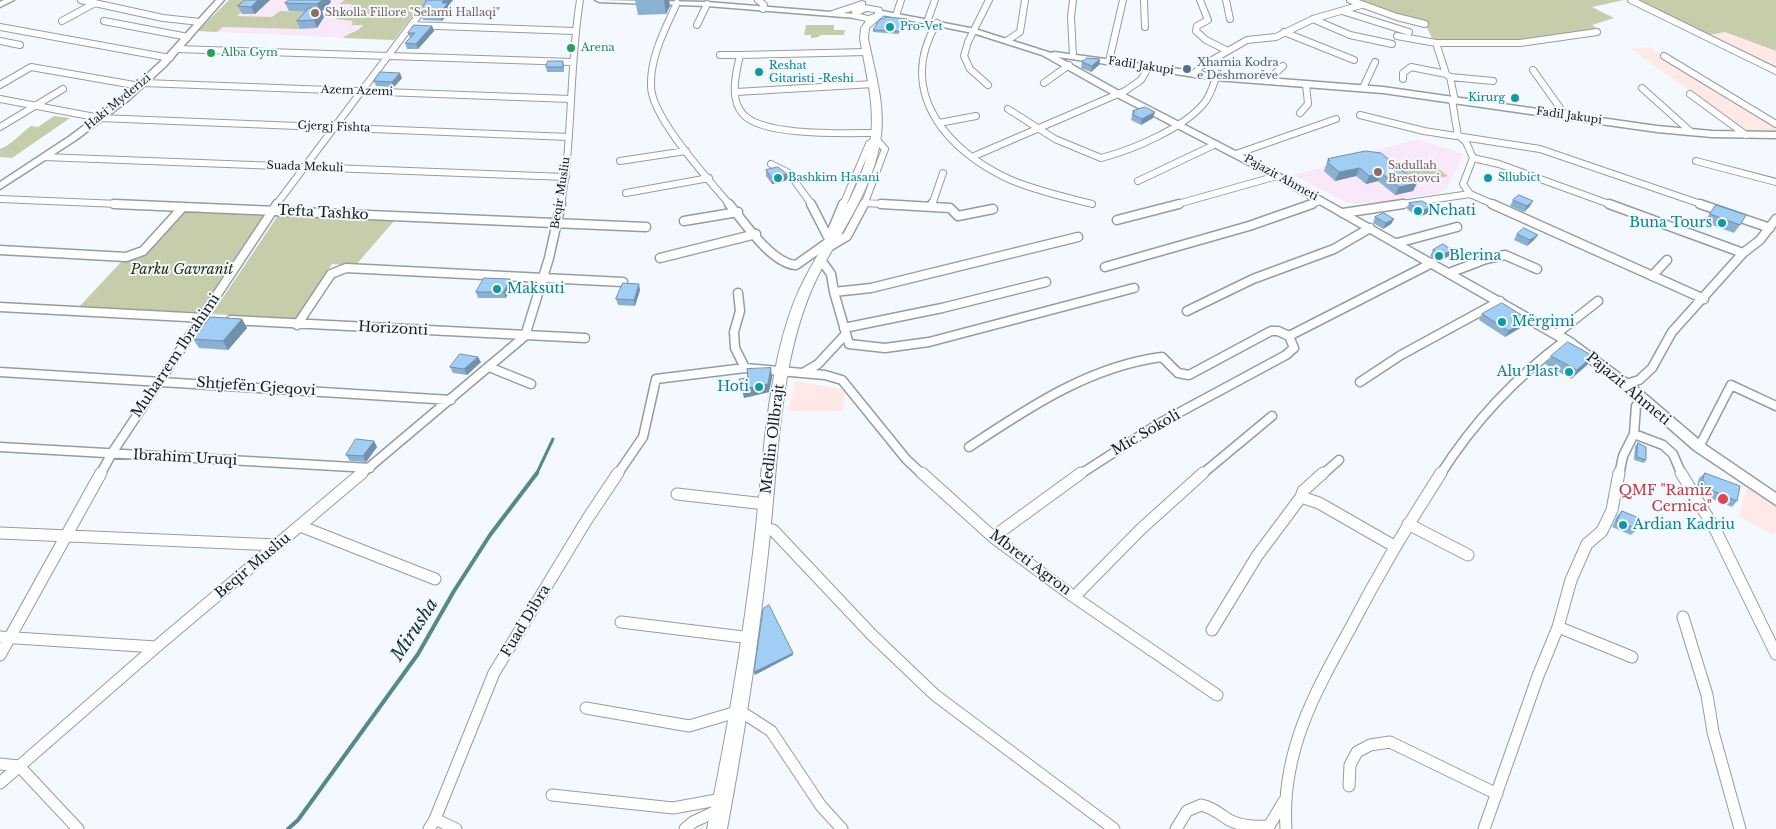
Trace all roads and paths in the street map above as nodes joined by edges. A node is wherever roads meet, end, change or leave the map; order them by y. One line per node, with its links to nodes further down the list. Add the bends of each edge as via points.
1 (80, 0): 19 (street)
2 (220, 0): 33 (street, Haki Myderizi)
3 (430, 0): 36 (street, Muharrem Ibrahimi)
4 (580, 0): 40 (street, Beqir Musliu)
5 (599, 0): 6 (street, Pajazit Ahmeti)
6 (622, 0): 20 (street, Pajazit Ahmeti)
7 (758, 0): 23 (street, via 764,5)
8 (901, 0): 27 (street)
9 (935, 0): 34 (street)
10 (989, 0): 41 (street)
11 (1025, 0): 47 (street, via 1020,32)
12 (1073, 0): 60 (street)
13 (1123, 0): 62 (street)
14 (1144, 0): 39 (street)
15 (1200, 0): 28 (street)
16 (1226, 0): 29 (street)
17 (1350, 0): 22 (street)
18 (1631, 0): 68 (street)
19 (95, 3): 31 (street); 33 (street, via 163,18)
20 (677, 3): 21 (street, Pajazit Ahmeti); 112 (street, via 652,60 652,101 656,112)
21 (707, 4): 23 (street, Pajazit Ahmeti); 37 (street)
22 (1361, 5): 24 (street); 35 (street)
23 (763, 9): 25 (street, Pajazit Ahmeti)
24 (1342, 11): 30 (street); 43 (street)
25 (833, 13): 26 (street, Pajazit Ahmeti); 26 (main road, via 851,19); 26 (main road, via 854,8)
26 (867, 14): 27 (street, Pajazit Ahmeti); 54 (main road, Medlin Ollbrajt)
27 (895, 16): 34 (street, Pajazit Ahmeti)
28 (1208, 19): 53 (street, via 1197,26 1196,31)
29 (1230, 19)
30 (1313, 19): 42 (street); 50 (street, via 1350,35)
31 (62, 21)
32 (104, 21): 46 (street)
33 (200, 22): 46 (street, Haki Myderizi)
34 (932, 22): 41 (street, Pajazit Ahmeti); 99 (street, via 922,68 922,92)
35 (1425, 24)
36 (411, 25): 40 (street); 55 (street, Muharrem Ibrahimi)
37 (697, 25)
38 (0, 27): 59 (street)
39 (1144, 27)
40 (574, 31): 63 (street, Beqir Musliu)
41 (976, 31): 47 (street, Pajazit Ahmeti); 80 (street, via 965,52 965,60)
42 (1284, 32): 53 (street, via 1269,39 1247,40); 61 (street)
43 (1409, 32)
44 (1597, 32): 49 (street, via 1520,43)
45 (1397, 36): 49 (street)
46 (188, 37): 52 (street, Haki Myderizi)
47 (1008, 40): 60 (street, Pajazit Ahmeti)
48 (0, 41): 51 (street)
49 (1436, 43): 70 (street)
50 (1392, 44)
51 (20, 45)
52 (177, 49): 55 (street); 59 (street, Haki Myderizi)
53 (1228, 51): 69 (street)
54 (866, 52): 57 (street); 77 (main road, Medlin Ollbrajt)
55 (389, 55): 63 (street); 84 (street, Muharrem Ibrahimi)
56 (720, 55): 57 (street)
57 (740, 55): 85 (street)
58 (1664, 56): 100 (street)
59 (170, 58): 76 (street, Haki Myderizi)
60 (1071, 60): 62 (street, Fadil Jakupi); 75 (street); 86 (street, Pajazit Ahmeti)
61 (1354, 60)
62 (1109, 61): 66 (street, Fadil Jakupi)
63 (572, 62): 89 (street, Beqir Musliu)
64 (1375, 62): 81 (street)
65 (1283, 66): 73 (street)
66 (1148, 68): 69 (street, Fadil Jakupi); 86 (street, via 1141,80)
67 (1533, 70): 95 (street)
68 (1776, 71)
69 (1194, 74): 71 (street, Fadil Jakupi)
70 (1448, 76): 72 (street, via 1411,67 1403,73); 74 (street); 90 (street)
71 (1216, 77): 73 (street, Fadil Jakupi); 101 (street, via 1209,98)
72 (1403, 79)
73 (1267, 81): 78 (street, Fadil Jakupi)
74 (1493, 81)
75 (1044, 83)
76 (142, 84): 79 (street, via 31,67); 84 (street, Azem Azemi); 97 (street, Haki Myderizi)
77 (874, 84): 85 (street); 108 (main road, Medlin Ollbrajt)
78 (1306, 84): 81 (street, Fadil Jakupi); 93 (street, via 1308,104)
79 (0, 85)
80 (988, 85)
81 (1363, 88): 90 (street, Fadil Jakupi)
82 (1642, 88): 105 (street)
83 (63, 89): 91 (street)
84 (362, 91): 89 (street, Azem Azemi); 102 (street, Muharrem Ibrahimi)
85 (736, 92): 108 (street, via 742,114 750,122 782,130)
86 (1118, 94): 101 (street, Pajazit Ahmeti); 104 (street)
87 (1690, 94): 106 (street)
88 (0, 99): 91 (street, Gjergj Fishta)
89 (570, 99): 110 (street, Beqir Musliu)
90 (1454, 100): 95 (street, Fadil Jakupi); 109 (street)
91 (32, 107): 97 (street, Gjergj Fishta); 103 (street)
92 (1008, 109): 104 (street)
93 (1300, 112)
94 (1360, 115): 109 (street, via 1405,128)
95 (1565, 115): 105 (street, Fadil Jakupi)
96 (976, 116): 99 (street)
97 (100, 118): 102 (street, Gjergj Fishta); 114 (street, Haki Myderizi)
98 (1336, 119): 113 (street)
99 (939, 123): 115 (street)
100 (1776, 124)
101 (1176, 125): 104 (street, via 1158,136 1101,158); 111 (street, Pajazit Ahmeti)
102 (335, 127): 110 (street, Gjergj Fishta); 120 (street, Muharrem Ibrahimi)
103 (0, 128)
104 (1039, 129): 115 (street)
105 (1691, 132): 106 (street, Fadil Jakupi)
106 (1746, 135): 107 (street, Fadil Jakupi)
107 (1776, 135)
108 (876, 136): 132 (street, Medlin Ollbrajt, via 886,149); 151 (main road, Medlin Ollbrajt, via 873,157 854,200)
109 (1458, 136): 116 (street, via 1466,142); 147 (street, via 1540,149)
110 (569, 137): 123 (street, Beqir Musliu)
111 (1216, 144): 113 (street, Pajazit Ahmeti); 125 (street)
112 (686, 150): 117 (street); 124 (street)
113 (1236, 154): 122 (street, Pajazit Ahmeti)
114 (44, 157): 120 (street, Suada Mekuli); 127 (street, Haki Myderizi)
115 (972, 157): 133 (street, via 1011,180)
116 (1473, 158): 129 (street, via 1463,184); 153 (street, via 1499,164)
117 (620, 161)
118 (1696, 161): 126 (street)
119 (771, 164): 151 (street, via 788,172 812,204)
120 (305, 166): 123 (street, Suada Mekuli); 137 (street, Muharrem Ibrahimi)
121 (943, 173): 135 (street)
122 (1277, 176): 131 (street, Pajazit Ahmeti); 141 (street)
123 (566, 177): 143 (street, Beqir Musliu)
124 (709, 178): 128 (street); 138 (street)
125 (1138, 181)
126 (1776, 182)
127 (0, 186)
128 (626, 193)
129 (1470, 194): 139 (street); 160 (street)
130 (0, 199): 134 (street, Tefta Tashko)
131 (1322, 201): 139 (street, Pajazit Ahmeti); 157 (street, via 1249,226)
132 (865, 203): 135 (street); 151 (street, Medlin Ollbrajt, via 847,236)
133 (1092, 204)
134 (184, 207): 137 (street, Tefta Tashko); 152 (street, via 136,256)
135 (931, 207): 136 (street, via 950,208 958,216)
136 (993, 209)
137 (272, 210): 143 (street, Tefta Tashko); 172 (street, Muharrem Ibrahimi)
138 (738, 212): 142 (street); 148 (street)
139 (1344, 213): 146 (street, Pajazit Ahmeti)
140 (1776, 219): 147 (street)
141 (1117, 220)
142 (684, 221)
143 (557, 224): 144 (street, Tefta Tashko); 161 (street, Beqir Musliu)
144 (646, 227)
145 (1457, 227): 150 (street)
146 (1370, 228): 150 (street, Pajazit Ahmeti); 171 (street, via 1334,249 1253,279)
147 (1770, 228): 153 (street)
148 (756, 234): 151 (street, via 781,261 790,265 802,262); 154 (street)
149 (1078, 237): 165 (street, via 879,286)
150 (1398, 243): 156 (street, Pajazit Ahmeti)
151 (827, 247): 165 (street); 184 (main road, Medlin Ollbrajt, via 798,306)
152 (0, 250)
153 (1743, 253): 167 (street)
154 (660, 258)
155 (1667, 260): 160 (street)
156 (1432, 264): 159 (street, Pajazit Ahmeti); 178 (street)
157 (1105, 266)
158 (1537, 269): 159 (street, via 1505,255)
159 (1449, 273): 168 (street, Pajazit Ahmeti)
160 (1652, 276): 167 (street)
161 (544, 278): 162 (street); 174 (street, via 346,268 331,274); 177 (street, Beqir Musliu)
162 (623, 282)
163 (1046, 282): 175 (street, via 978,300 855,324)
164 (1134, 288): 175 (street, via 928,342 860,348 849,344)
165 (834, 292): 175 (street)
166 (738, 293): 182 (street, via 740,311 734,332 734,348)
167 (1704, 299): 189 (street, via 1672,332 1652,368 1639,380)
168 (1500, 301): 176 (street, Pajazit Ahmeti); 187 (street, via 1401,355)
169 (1598, 301): 176 (street)
170 (0, 306): 172 (street)
171 (1187, 311)
172 (206, 318): 186 (street, Muharrem Ibrahimi)
173 (221, 319): 174 (street, Horizonti)
174 (297, 325): 177 (street, Horizonti)
175 (845, 332): 185 (street, via 818,364)
176 (1556, 334): 180 (street, Pajazit Ahmeti)
177 (525, 336): 179 (street, Horizonti); 181 (street, Beqir Musliu)
178 (1289, 336): 196 (street, via 1271,331 1189,374 1178,372 1162,357 1146,357 1095,375 1015,417); 211 (street, Mic Sokoli, via 1294,348 1286,355 1158,424 1094,464)
179 (585, 338)
180 (1566, 340): 189 (street, Pajazit Ahmeti); 206 (street, via 1544,356 1476,424)
181 (489, 367): 188 (street); 190 (street, Beqir Musliu)
182 (745, 368): 184 (street); 195 (street, via 656,379)
183 (0, 372): 186 (street, Shtjefën Gjeqovi)
184 (782, 372): 185 (street, Mbreti Agron); 205 (main road, Medlin Ollbrajt, via 772,429)
185 (803, 373): 211 (street, Mbreti Agron, via 842,380 906,459)
186 (158, 381): 190 (street, Shtjefën Gjeqovi); 199 (street, Muharrem Ibrahimi)
187 (1360, 382)
188 (530, 384)
189 (1626, 384): 191 (street, Pajazit Ahmeti)
190 (451, 400): 201 (street, Beqir Musliu)
191 (1644, 400): 194 (street, via 1636,406); 198 (street, Pajazit Ahmeti)
192 (1776, 406): 198 (street, via 1731,385 1714,413)
193 (1272, 416): 216 (street, Mbreti Agron, via 1184,489)
194 (1634, 434): 219 (street, via 1623,456 1612,510 1602,531 1587,544 1571,580); 224 (street, via 1662,445 1673,454 1716,531)
195 (643, 437): 238 (street, Fuad Dibra, via 586,521 494,673)
196 (969, 446)
197 (0, 447): 199 (street, Ibrahim Uruqi)
198 (1700, 447): 204 (street, Pajazit Ahmeti)
199 (112, 454): 201 (street, Ibrahim Uruqi); 210 (street, Muharrem Ibrahimi)
200 (1339, 460): 203 (street, via 1303,491)
201 (370, 468): 207 (street, Beqir Musliu)
202 (676, 494): 205 (street)
203 (1301, 497): 213 (street, via 1341,514); 220 (street, via 1257,556)
204 (1776, 500)
205 (765, 504): 208 (main road, Medlin Ollbrajt)
206 (1408, 524): 213 (street); 214 (street)
207 (300, 526): 212 (street, Beqir Musliu); 215 (street)
208 (763, 530): 222 (main road, Medlin Ollbrajt); 244 (street, via 773,530 934,694)
209 (0, 533): 210 (street)
210 (67, 537): 212 (street); 221 (street, Muharrem Ibrahimi)
211 (994, 537): 216 (street, Mbreti Agron)
212 (277, 545): 223 (street, Beqir Musliu)
213 (1394, 546): 236 (street, via 1316,693 1296,739)
214 (1468, 554)
215 (435, 579)
216 (1074, 597): 227 (street)
217 (1683, 617): 248 (street, via 1707,696 1713,732)
218 (621, 622): 222 (street)
219 (1558, 627): 226 (street); 234 (street)
220 (1212, 630)
221 (5, 638): 223 (street); 225 (street, Muharrem Ibrahimi)
222 (751, 638): 229 (main road, Medlin Ollbrajt)
223 (156, 647): 231 (street, Beqir Musliu)
224 (1776, 654)
225 (0, 655)
226 (1632, 656)
227 (1217, 695)
228 (586, 708): 229 (street, via 689,726)
229 (740, 710): 237 (main road, Medlin Ollbrajt); 243 (street, via 771,731 821,806)
230 (0, 764): 231 (street)
231 (19, 766): 232 (street, Beqir Musliu); 239 (street)
232 (0, 783)
233 (1349, 786): 234 (street, via 1348,768 1355,753 1371,743 1390,742)
234 (1497, 794): 247 (street)
235 (552, 795): 237 (street, via 673,808)
236 (1284, 800): 245 (street, via 1268,826 1254,827 1233,821 1209,806 1198,804 1188,810); 246 (street)
237 (722, 804): 241 (street); 242 (main road, Medlin Ollbrajt)
238 (432, 824): 240 (street, Fuad Dibra)
239 (78, 829)
240 (456, 829)
241 (685, 829)
242 (717, 829)
243 (842, 829)
244 (1114, 829)
245 (1176, 829)
246 (1286, 829)
247 (1484, 829)
248 (1740, 829)

